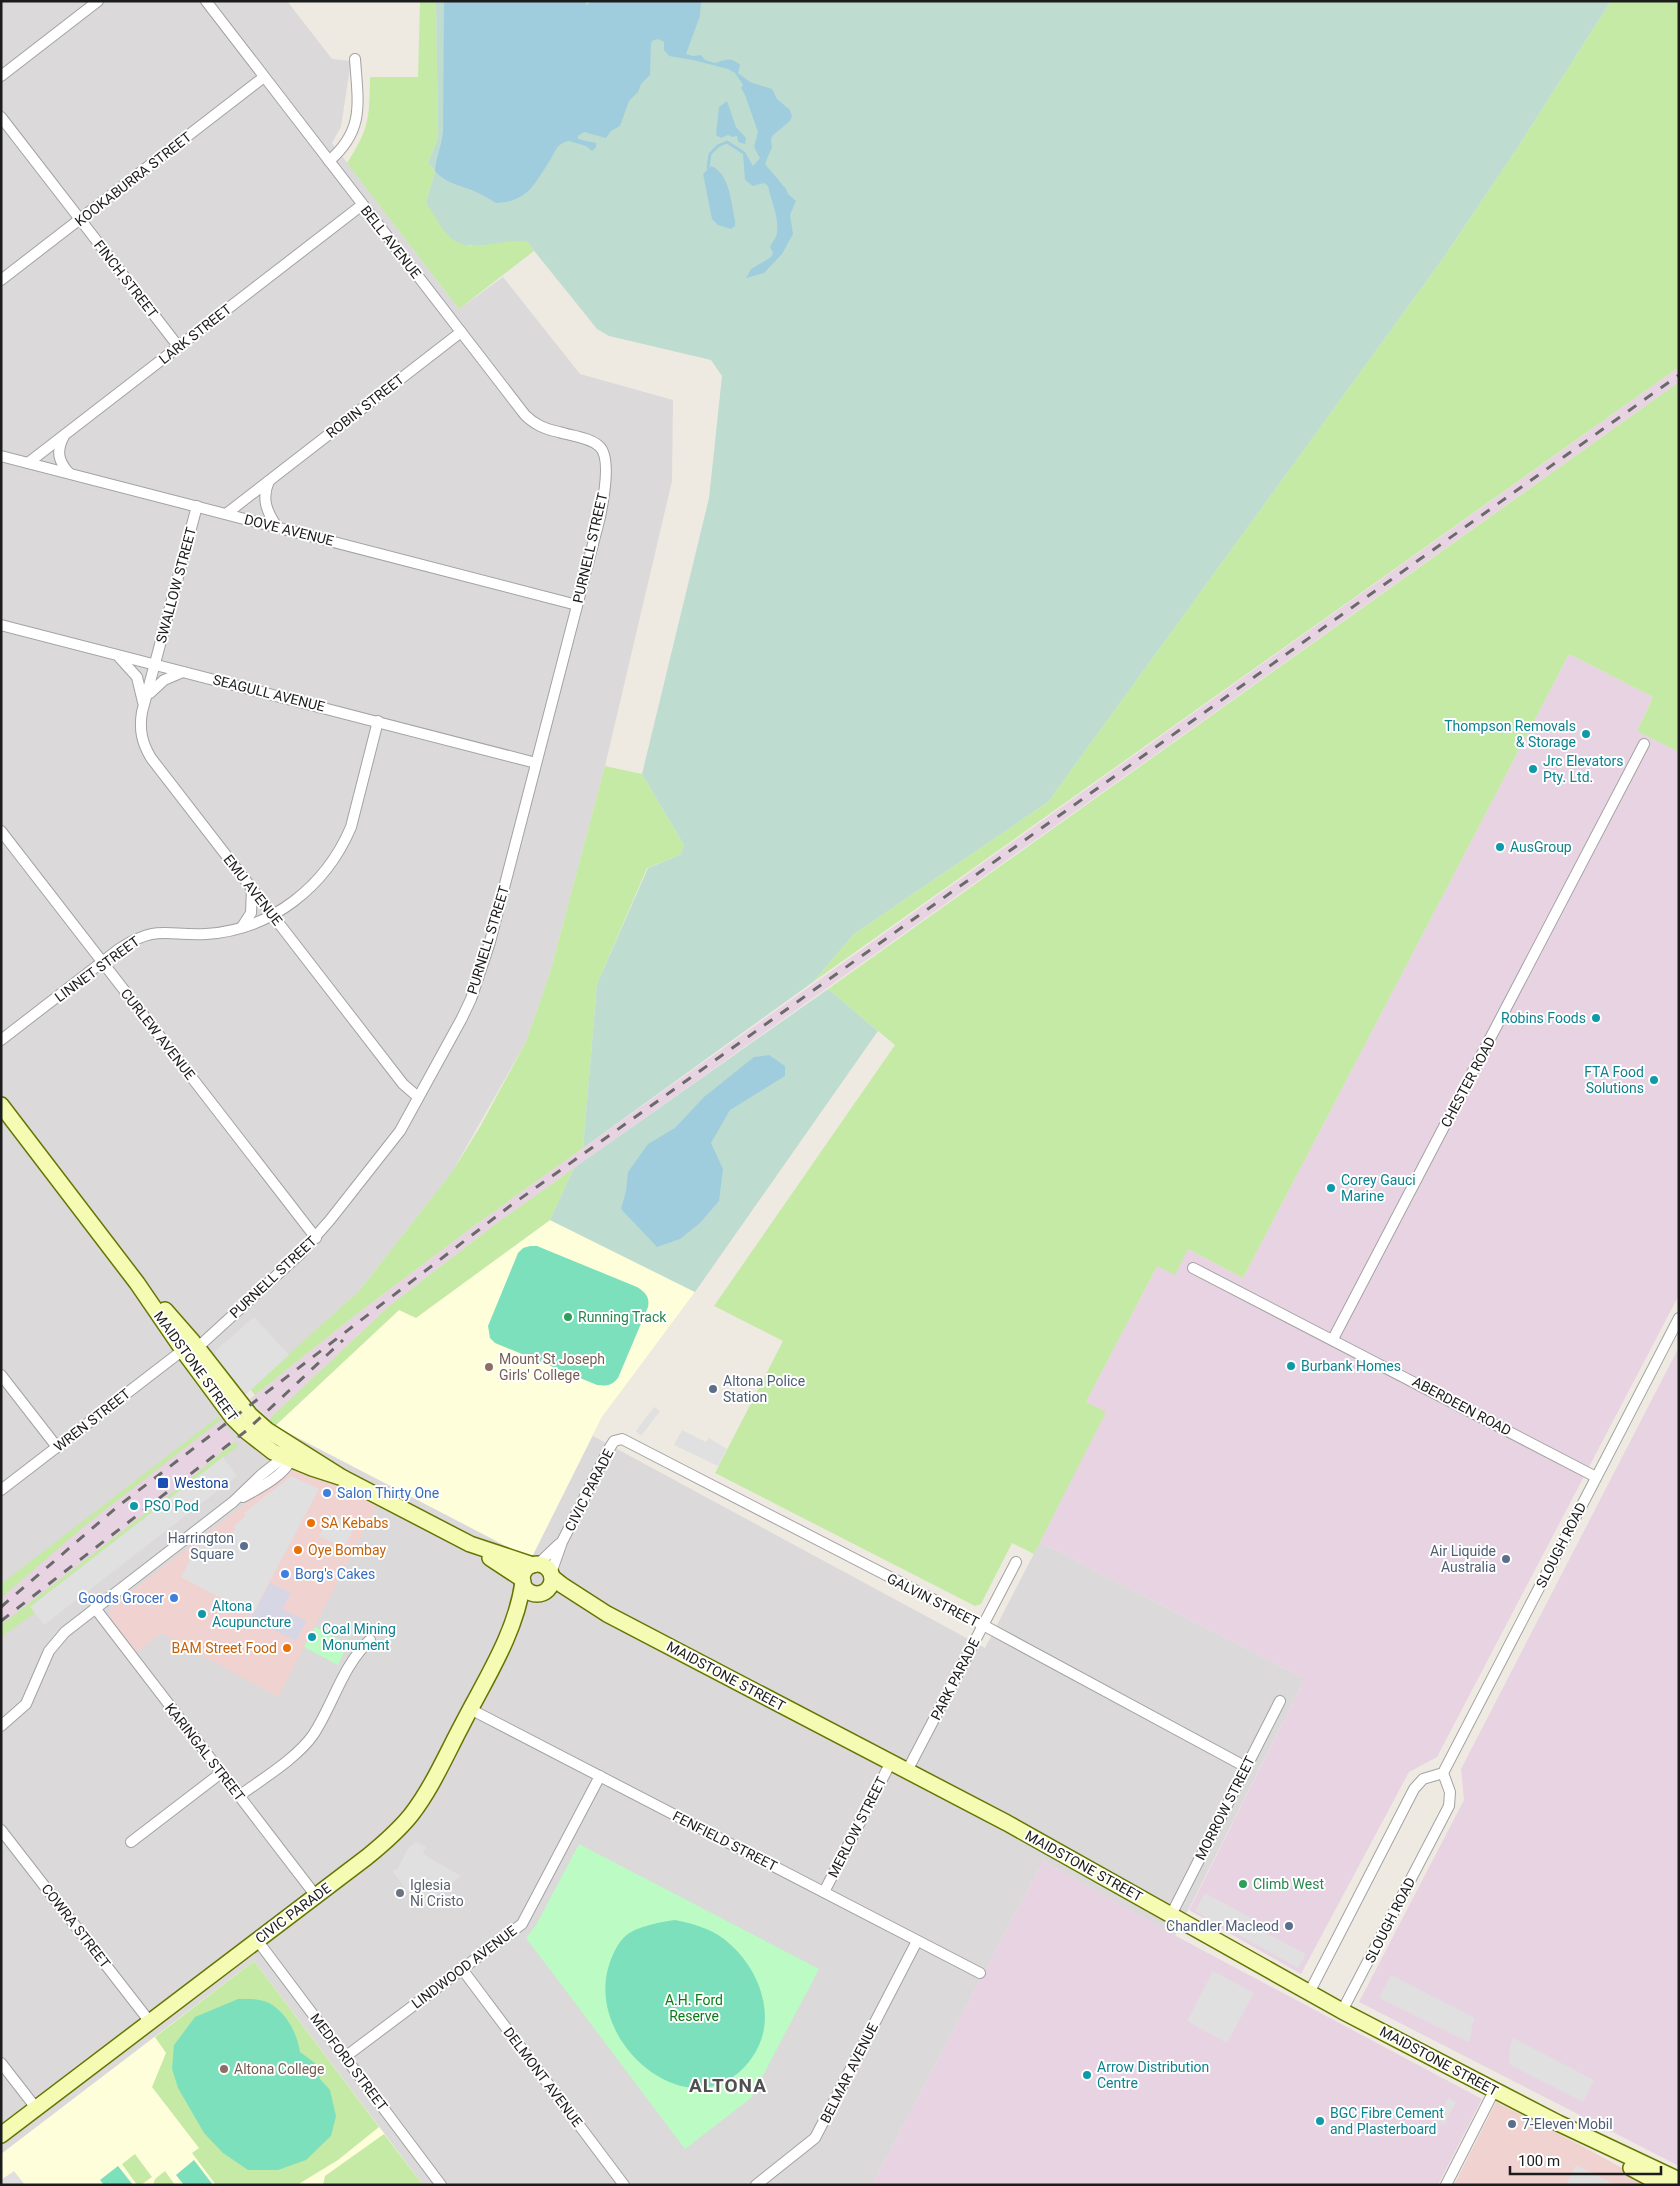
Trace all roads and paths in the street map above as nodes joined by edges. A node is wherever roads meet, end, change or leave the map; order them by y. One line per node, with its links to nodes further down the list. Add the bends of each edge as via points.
1 (98, 1): 4 (street)
2 (206, 1): 5 (street, BELL AVENUE)
3 (355, 59): 7 (street, via 357,113 354,130 348,142)
4 (1, 76)
5 (264, 77): 7 (street, BELL AVENUE); 9 (street, KOOKABURRA STREET)
6 (1, 116): 9 (street, FINCH STREET)
7 (329, 161): 8 (street, BELL AVENUE)
8 (362, 205): 11 (street, BELL AVENUE); 12 (street, LARK STREET)
9 (80, 219): 10 (street, KOOKABURRA STREET); 12 (street, FINCH STREET)
10 (1, 280)
11 (461, 332): 14 (street, BELL AVENUE, via 530,420); 18 (street, ROBIN STREET)
12 (178, 346): 13 (street, LARK STREET)
13 (64, 435): 16 (street, LARK STREET); 17 (street, via 59,456 60,463)
14 (601, 447): 22 (street, PURNELL STREET, via 606,461 604,500)
15 (1, 456): 16 (street, DOVE AVENUE)
16 (28, 463): 17 (street, DOVE AVENUE)
17 (69, 473): 19 (street, DOVE AVENUE)
18 (269, 480): 20 (street, ROBIN STREET); 21 (street, via 265,502)
19 (197, 506): 20 (street, DOVE AVENUE); 25 (street, SWALLOW STREET)
20 (226, 514): 21 (street, DOVE AVENUE)
21 (278, 527): 22 (street, DOVE AVENUE)
22 (577, 605): 30 (street, PURNELL STREET)
23 (1, 625): 24 (street, SEAGULL AVENUE)
24 (117, 655): 25 (street, SEAGULL AVENUE); 27 (street, via 138,679)
25 (155, 664): 26 (street, SEAGULL AVENUE); 27 (street, EMU AVENUE)
26 (184, 672): 27 (street, via 158,684); 28 (street, SEAGULL AVENUE)
27 (144, 705): 32 (street, EMU AVENUE, via 140,728 146,750)
28 (378, 721): 30 (street, SEAGULL AVENUE); 33 (street, LINNET STREET, via 351,827 339,852 310,888)
29 (1644, 744): 42 (street, CHESTER ROAD)
30 (536, 763): 37 (street, PURNELL STREET, via 490,942 471,999)
31 (1, 830): 35 (street, CURLEW AVENUE)
32 (252, 889): 33 (street, EMU AVENUE); 34 (street, via 250,912)
33 (272, 915): 34 (street, LINNET STREET); 37 (street, EMU AVENUE, via 403,1084)
34 (242, 927): 35 (street, LINNET STREET, via 214,933 147,934)
35 (102, 962): 36 (street, LINNET STREET); 39 (street, CURLEW AVENUE)
36 (1, 1040)
37 (418, 1097): 39 (street, PURNELL STREET, via 400,1131)
38 (1, 1105): 43 (main road, MAIDSTONE STREET)
39 (316, 1238): 43 (street, PURNELL STREET)
40 (1193, 1268): 42 (street, ABERDEEN ROAD)
41 (1679, 1318): 48 (street, SLOUGH ROAD)
42 (1334, 1340): 48 (street, ABERDEEN ROAD)
43 (190, 1349): 46 (street, WREN STREET); 47 (main road, MAIDSTONE STREET, via 233,1418 257,1440)
44 (1, 1375): 46 (street)
45 (618, 1439): 50 (street, CIVIC PARADE, via 609,1449); 59 (street, GALVIN STREET)
46 (57, 1447): 49 (street, WREN STREET)
47 (290, 1455): 51 (main road, MAIDSTONE STREET, via 343,1478); 57 (street, via 284,1470 262,1487 233,1502)
48 (1596, 1477): 69 (street, SLOUGH ROAD)
49 (1, 1490)
50 (562, 1542): 53 (street, CIVIC PARADE); 54 (street, CIVIC PARADE)
51 (470, 1544): 53 (main road, MAIDSTONE STREET); 55 (main road, MAIDSTONE STREET)
52 (1016, 1562): 59 (street, PARK PARADE)
53 (535, 1564): 54 (main road, via 546,1566); 55 (main road, via 525,1570)
54 (552, 1575): 56 (main road, via 550,1587); 58 (main road, MAIDSTONE STREET)
55 (523, 1580): 56 (main road, via 527,1590); 60 (main road, CIVIC PARADE)
56 (541, 1594): 58 (main road, MAIDSTONE STREET, via 559,1596); 60 (main road, CIVIC PARADE)
57 (95, 1608): 64 (street, via 59,1637 49,1651 26,1704); 68 (street, KARINGAL STREET)
58 (607, 1614): 65 (main road, MAIDSTONE STREET)
59 (983, 1625): 66 (street, GALVIN STREET); 67 (street, PARK PARADE)
60 (511, 1628): 63 (main road, CIVIC PARADE)
61 (370, 1640): 71 (street, via 352,1662 307,1743)
62 (1280, 1701): 66 (street, MORROW STREET)
63 (470, 1709): 70 (street, FENFIELD STREET); 75 (main road, CIVIC PARADE, via 434,1779 410,1815 382,1845)
64 (1, 1726)
65 (891, 1762): 67 (main road, MAIDSTONE STREET); 74 (street, MERLOW STREET)
66 (1246, 1767): 76 (street, MORROW STREET)
67 (907, 1771): 76 (main road, MAIDSTONE STREET)
68 (222, 1773): 71 (street, KARINGAL STREET); 73 (street)
69 (1443, 1773): 81 (street, via 1423,1779 1414,1789); 82 (street, SLOUGH ROAD, via 1450,1792 1449,1806)
70 (600, 1776): 74 (street, FENFIELD STREET); 79 (street, LINDWOOD AVENUE, via 522,1924)
71 (239, 1796): 75 (street, KARINGAL STREET)
72 (1, 1830): 83 (street, COWRA STREET)
73 (131, 1842)
74 (824, 1892): 78 (street, FENFIELD STREET)
75 (316, 1896): 77 (main road, CIVIC PARADE)
76 (1171, 1915): 81 (main road, MAIDSTONE STREET)
77 (257, 1940): 83 (main road, CIVIC PARADE); 84 (street, MEDFORD STREET)
78 (917, 1941): 80 (street, FENFIELD STREET); 93 (street, BELMAR AVENUE, via 814,2138)
79 (462, 1969): 84 (street, LINDWOOD AVENUE); 92 (street, DELMONT AVENUE)
80 (980, 1973)
81 (1309, 1993): 82 (main road, MAIDSTONE STREET)
82 (1342, 2011): 86 (main road, MAIDSTONE STREET)
83 (150, 2022): 87 (main road, CIVIC PARADE)
84 (345, 2057): 91 (street, MEDFORD STREET)
85 (1, 2063): 87 (street)
86 (1494, 2090): 88 (main road, MAIDSTONE STREET); 94 (street)
87 (36, 2108): 89 (main road, CIVIC PARADE)
88 (1558, 2123): 90 (main road, MAIDSTONE STREET); 95 (main road, MAIDSTONE STREET, via 1589,2146)
89 (1, 2135)
90 (1679, 2180)
91 (441, 2185)
92 (624, 2185)
93 (756, 2185)
94 (1446, 2185)
95 (1663, 2185)

